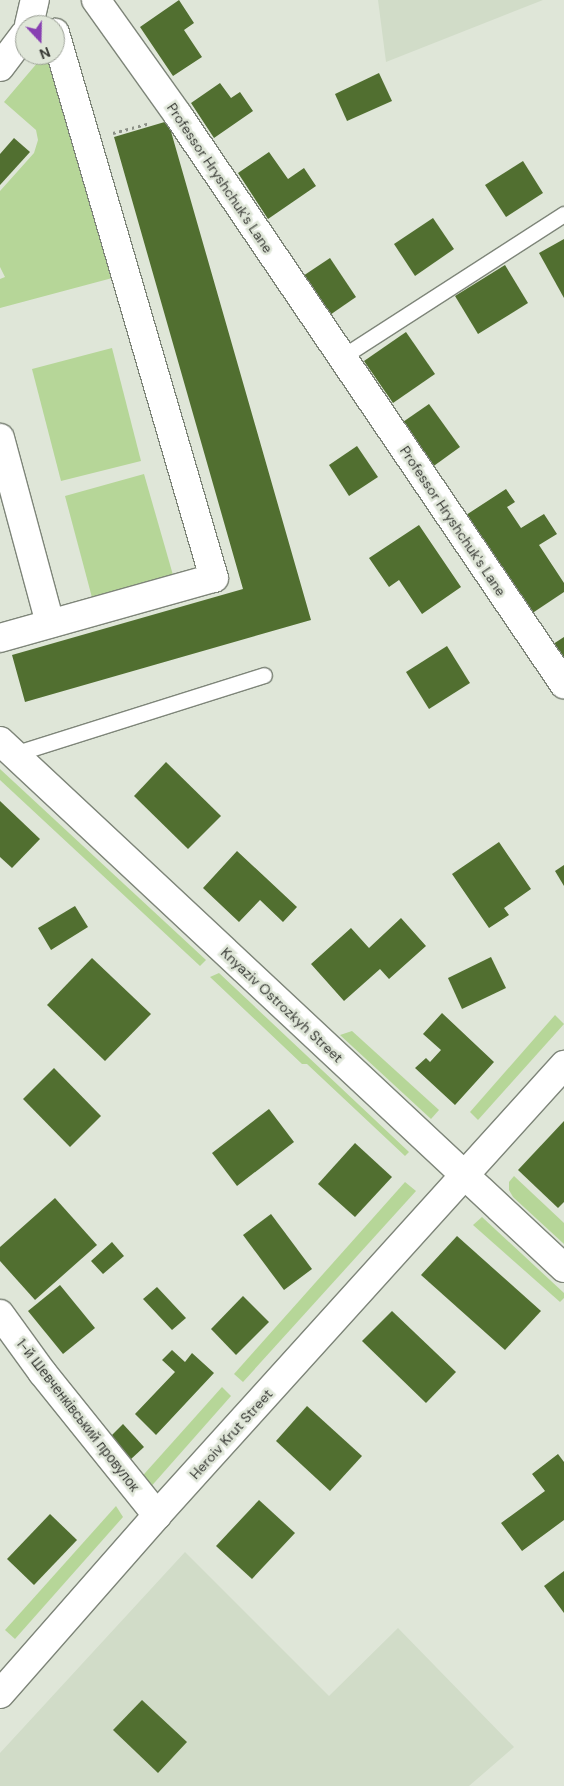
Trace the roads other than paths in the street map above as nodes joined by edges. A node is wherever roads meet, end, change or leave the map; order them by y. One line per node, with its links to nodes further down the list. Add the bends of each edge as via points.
1 (35, 0): 4 (street)
2 (43, 0): 5 (street)
3 (96, 0): 10 (street, Professor Hryshchuk's Lane)
4 (31, 15)
5 (48, 15)
6 (15, 47): 8 (street)
7 (64, 65): 12 (street, via 214,578)
8 (0, 67)
9 (564, 214): 10 (lane)
10 (342, 357): 15 (street, Professor Hryshchuk's Lane)
11 (0, 438): 12 (street)
12 (50, 623): 13 (street)
13 (0, 638)
14 (264, 675): 16 (lane)
15 (564, 684)
16 (7, 748): 18 (street, Knyaziv Ostrozkyh Street)
17 (564, 1065): 18 (street, Heroiv Krut Street)
18 (463, 1175): 19 (street, Knyaziv Ostrozkyh Street); 21 (street, Heroiv Krut Street)
19 (564, 1268)
20 (0, 1314): 21 (street, 1-й Шевченківський провулок, via 42,1372)
21 (157, 1515): 22 (street, Heroiv Krut Street)
22 (0, 1694)

